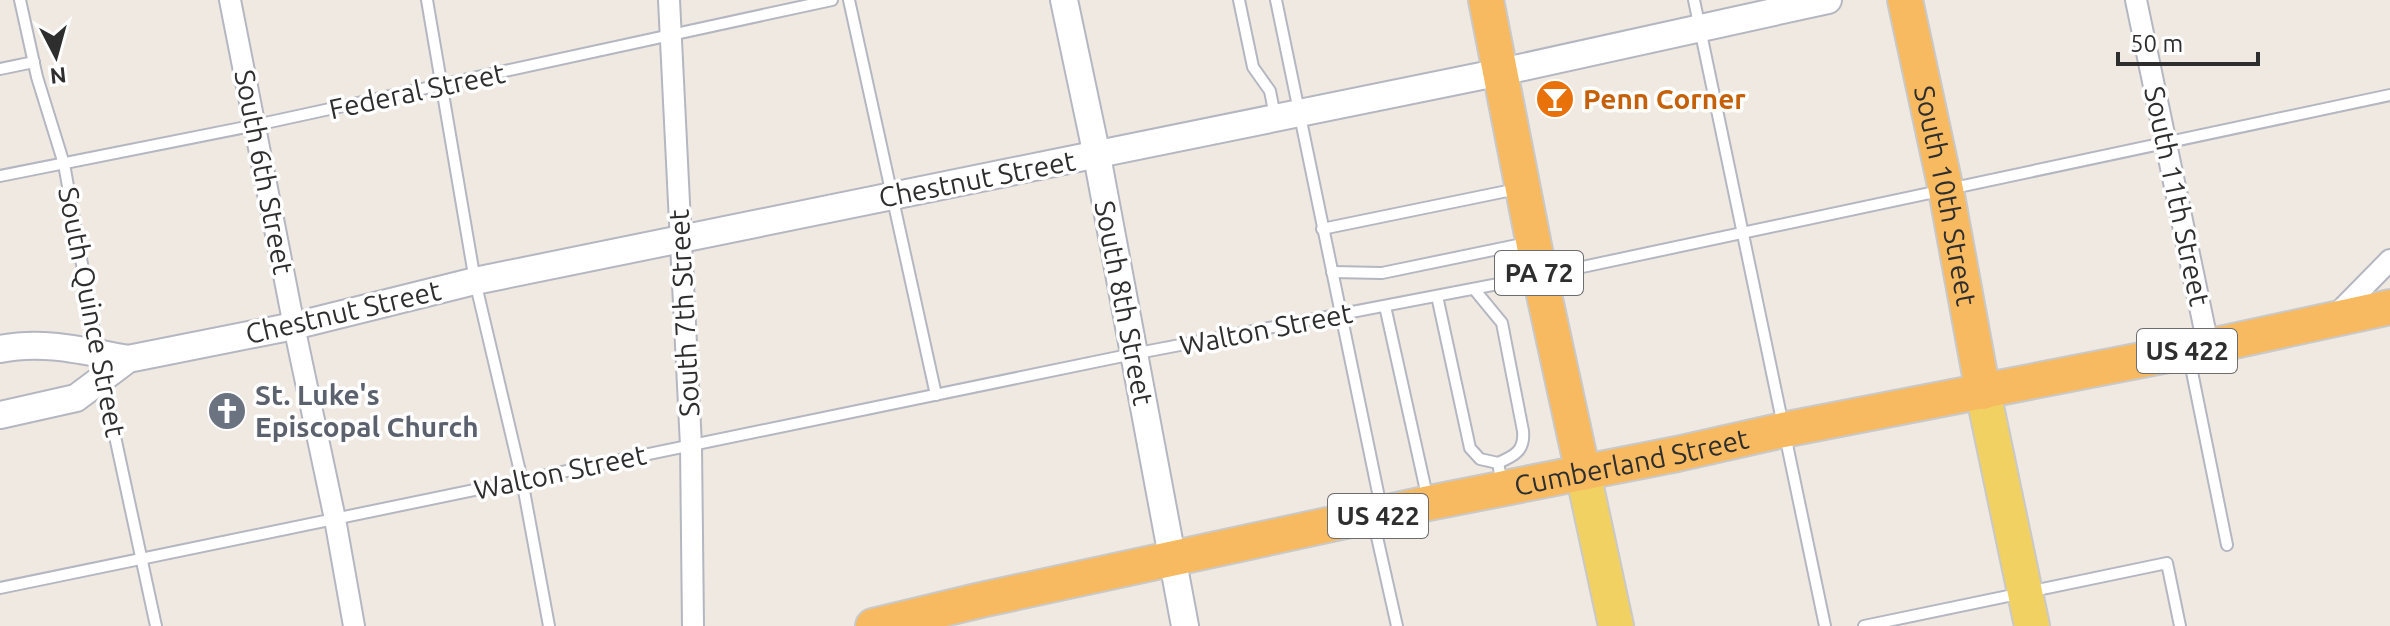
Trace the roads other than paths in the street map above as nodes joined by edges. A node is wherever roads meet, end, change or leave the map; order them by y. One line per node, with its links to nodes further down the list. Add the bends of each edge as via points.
1 (20, 0): 17 (lane, South Quince Street)
2 (230, 0): 23 (street, South 6th Street)
3 (427, 0): 20 (lane)
4 (669, 0): 16 (street, South 7th Street)
5 (832, 0): 16 (lane, Federal Street)
6 (849, 0): 30 (lane)
7 (1064, 0): 25 (street, South 8th Street)
8 (1239, 0): 22 (lane, via 1253,67)
9 (1276, 0): 22 (lane)
10 (1486, 0): 19 (highway, PA 72)
11 (1694, 0): 15 (lane)
12 (1828, 0): 15 (street, Chestnut Street)
13 (1905, 0): 29 (highway, South 10th Street)
14 (2136, 0): 24 (street, South 11th Street)
15 (1699, 27): 19 (street, Chestnut Street); 32 (lane)
16 (670, 36): 20 (lane, Federal Street); 33 (street, South 7th Street)
17 (34, 62): 18 (lane); 26 (lane, South Quince Street)
18 (0, 69)
19 (1501, 72): 22 (street, Chestnut Street); 28 (highway, PA 72)
20 (441, 86): 23 (lane, Federal Street); 38 (lane)
21 (2390, 95): 24 (lane, Walton Street)
22 (1287, 116): 25 (street, Chestnut Street); 31 (lane)
23 (256, 125): 26 (lane, Federal Street); 45 (street, South 6th Street)
24 (2166, 142): 29 (lane, Walton Street); 46 (street, South 11th Street)
25 (1097, 156): 30 (street, Chestnut Street); 48 (street, South 8th Street)
26 (64, 164): 27 (lane, Federal Street); 49 (lane, South Quince Street)
27 (0, 176)
28 (1523, 188): 31 (lane); 34 (highway, PA 72)
29 (1946, 190): 32 (lane, Walton Street); 50 (highway, South 10th Street)
30 (891, 195): 33 (street, Chestnut Street); 51 (lane)
31 (1322, 229): 36 (lane)
32 (1744, 231): 37 (lane, Walton Street); 53 (lane)
33 (680, 238): 38 (street, Chestnut Street); 54 (street, South 7th Street)
34 (1534, 242): 36 (lane, via 1382,273); 37 (highway, PA 72)
35 (2390, 260): 44 (street)
36 (1332, 272): 43 (lane)
37 (1540, 276): 39 (lane, Walton Street); 55 (highway, PA 72)
38 (475, 281): 45 (street, Chestnut Street); 57 (lane)
39 (1474, 289): 40 (lane, Walton Street); 56 (lane, via 1502,323 1523,431 1521,449)
40 (1437, 296): 41 (lane, Walton Street); 56 (lane, via 1470,448)
41 (1385, 306): 43 (lane, Walton Street); 58 (lane)
42 (2390, 307): 44 (highway, Cumberland Street / US 422)
43 (1341, 314): 48 (lane, Walton Street); 59 (lane)
44 (2333, 318): 46 (highway, Cumberland Street / US 422)
45 (294, 326): 49 (street, Chestnut Street); 60 (street, South 6th Street)
46 (2198, 348): 50 (highway, Cumberland Street / US 422); 61 (lane)
47 (0, 349): 49 (street, Chestnut Street, via 61,346)
48 (1133, 354): 51 (lane, Walton Street); 63 (street, South 8th Street)
49 (100, 365): 52 (street, via 76,398); 62 (lane, South Quince Street)
50 (1983, 392): 53 (highway, Cumberland Street / US 422); 65 (main road)
51 (936, 395): 54 (lane, Walton Street)
52 (0, 415)
53 (1783, 430): 55 (highway, Cumberland Street / US 422); 74 (lane)
54 (691, 446): 57 (lane, Walton Street); 69 (street, South 7th Street)
55 (1583, 473): 56 (highway, Cumberland Street / US 422); 73 (main road, PA 72)
56 (1500, 476): 58 (highway, Cumberland Street / US 422)
57 (522, 480): 60 (lane, Walton Street); 68 (lane)
58 (1429, 503): 59 (highway, Cumberland Street / US 422)
59 (1378, 516): 63 (highway, Cumberland Street / US 422); 72 (lane)
60 (335, 519): 62 (lane, Walton Street); 67 (street, South 6th Street)
61 (2227, 545)
62 (142, 559): 64 (lane, Walton Street); 66 (lane, South Quince Street)
63 (1173, 559): 70 (highway, Cumberland Street / US 422); 71 (street, South 8th Street)
64 (0, 588)
65 (2025, 592): 75 (lane); 76 (main road); 77 (lane, via 2167,563)
66 (156, 626)
67 (354, 626)
68 (549, 626)
69 (693, 626)
70 (873, 626)
71 (1185, 626)
72 (1397, 626)
73 (1616, 626)
74 (1825, 626)
75 (1864, 626)
76 (2032, 626)
77 (2180, 626)

